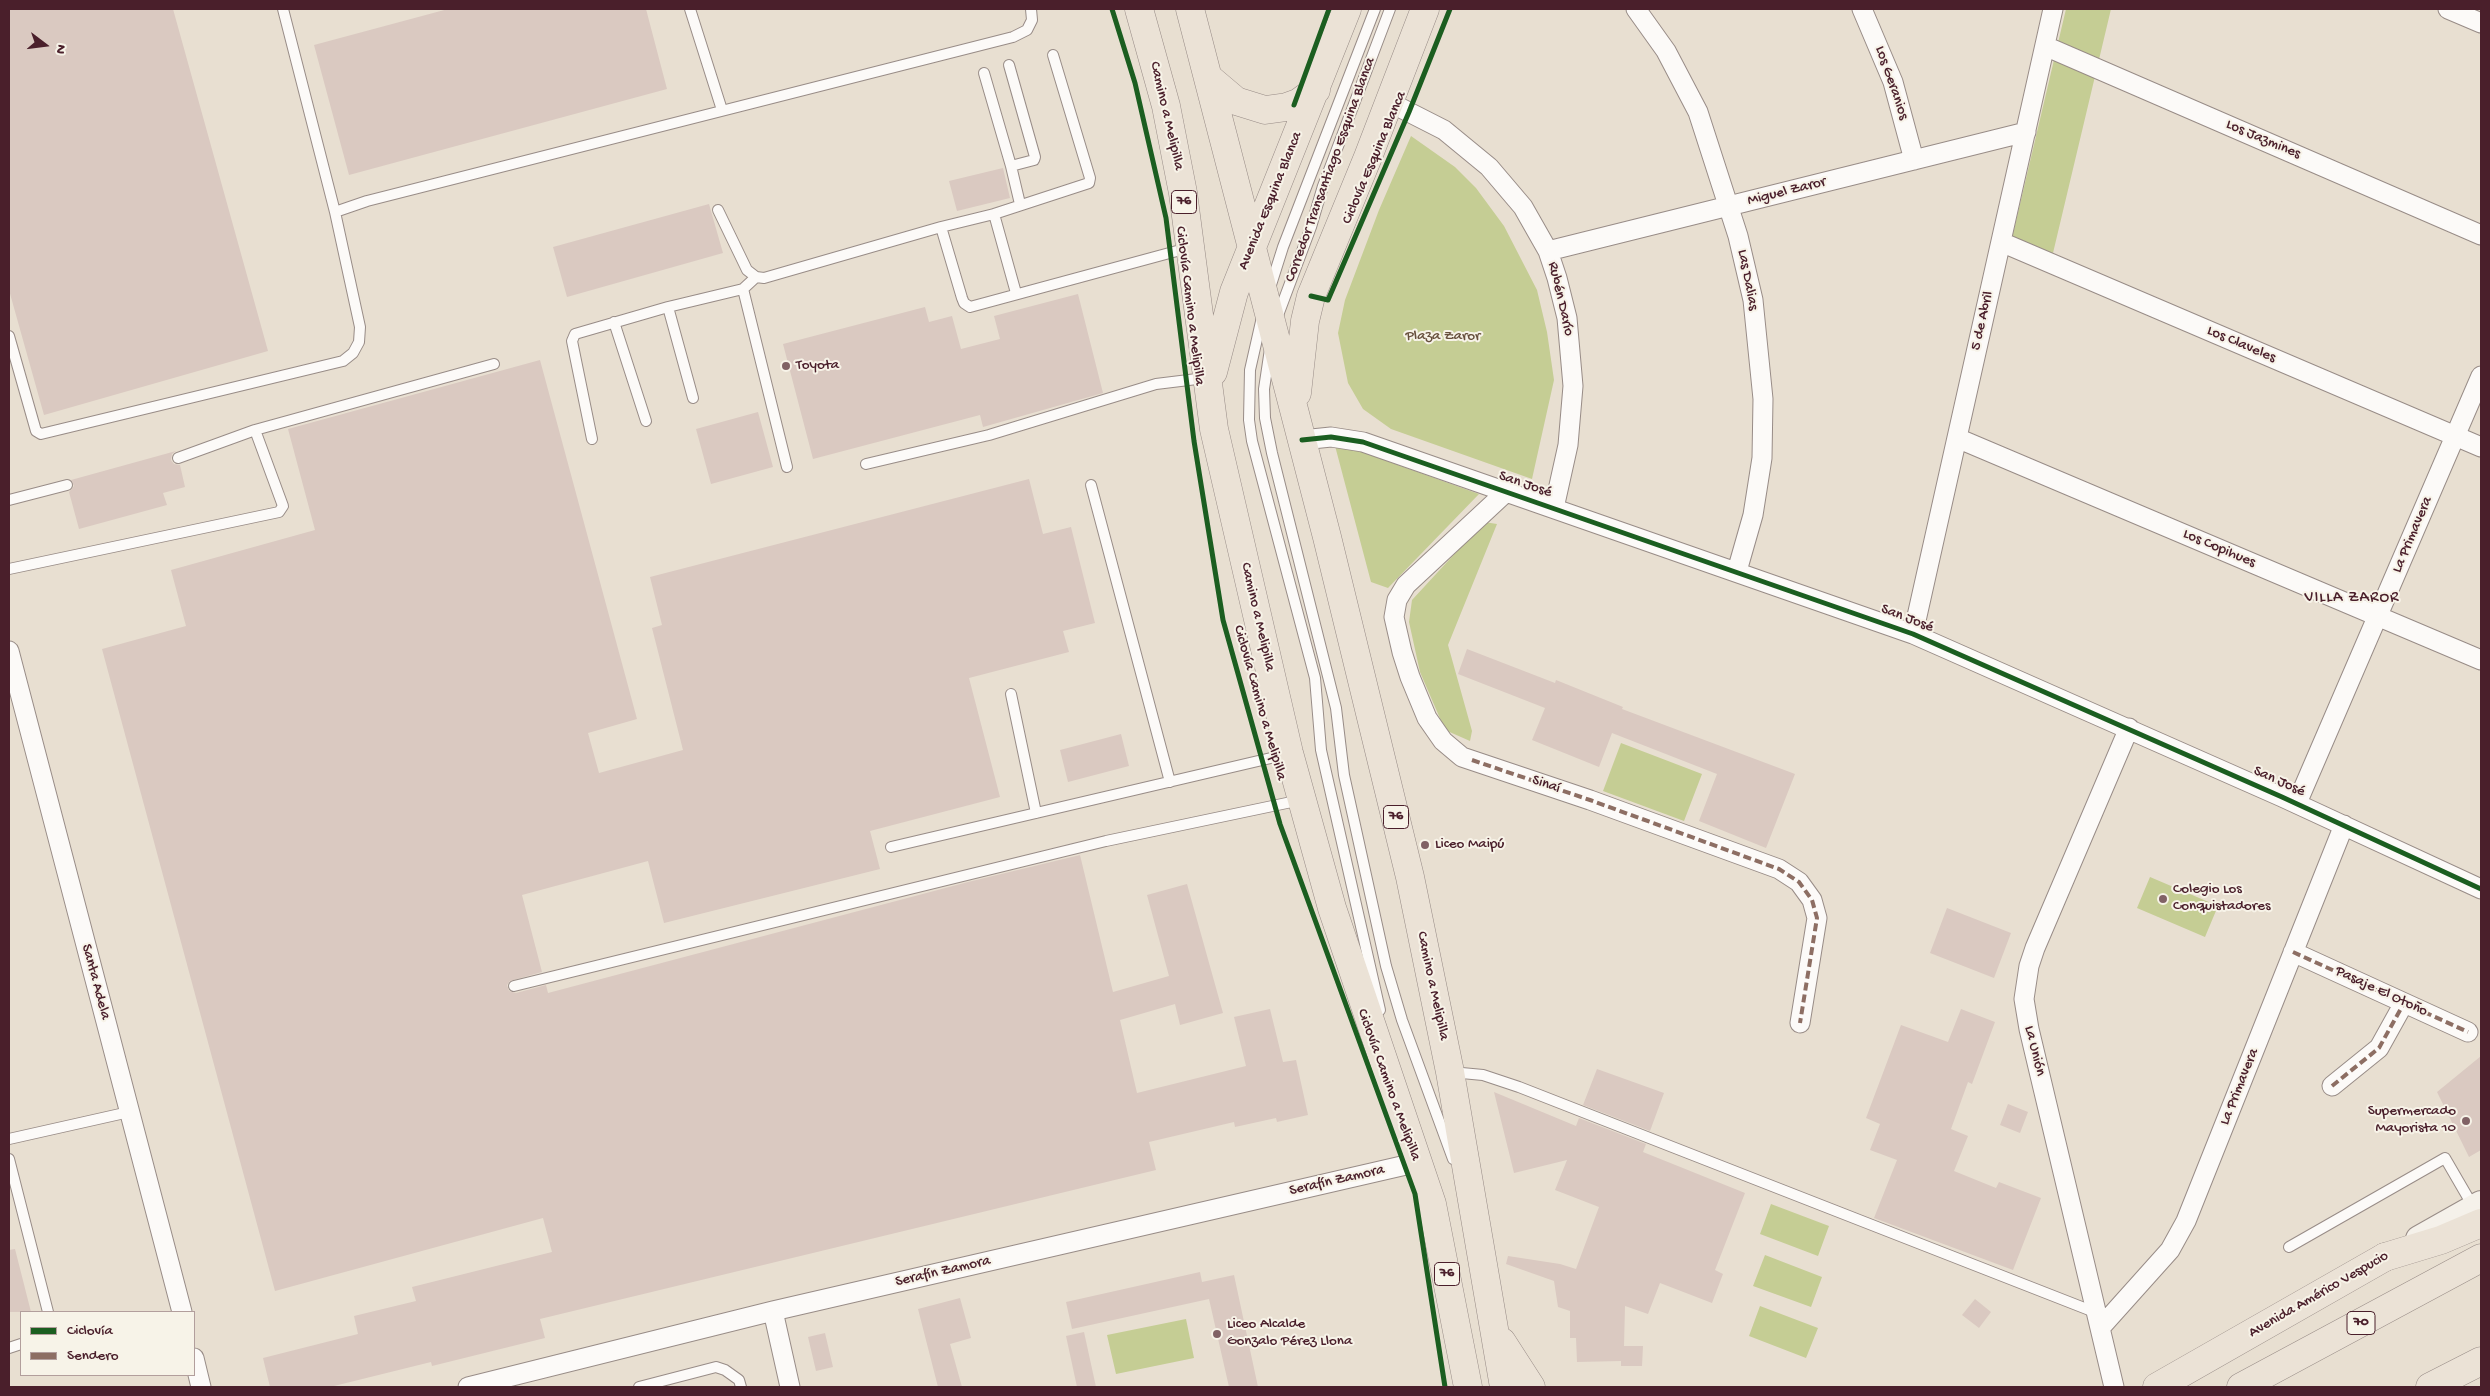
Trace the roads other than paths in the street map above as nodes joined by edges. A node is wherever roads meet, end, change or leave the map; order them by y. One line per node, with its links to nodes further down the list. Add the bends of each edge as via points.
1 (282, 9): 29 (lane)
2 (690, 9): 22 (lane)
3 (1031, 9): 22 (lane, via 1032,20 1027,30 1013,36)
4 (1139, 9): 34 (main road, Camino a Melipilla / 76, via 1166,106)
5 (1190, 9): 19 (main road, Camino a Melipilla / 76)
6 (1347, 9): 20 (main road, Avenida Esquina Blanca)
7 (1375, 9): 40 (lane, Corredor Transantiago Esquina Blanca, via 1283,247)
8 (1390, 9): 43 (lane, Corredor Transantiago Esquina Blanca, via 1323,186)
9 (1424, 9): 21 (main road)
10 (1636, 9): 27 (street, Las Dalias, via 1683,81 1707,135)
11 (1862, 9): 24 (street, Los Geranios, via 1893,82)
12 (2054, 9): 15 (street, 5 de Abril)
13 (2448, 9): 14 (street)
14 (2481, 23)
15 (2045, 46): 23 (street, 5 de Abril); 32 (street, Los Jazmines)
16 (1053, 55): 26 (lane, via 1089,183)
17 (1009, 65): 25 (lane, via 1035,157)
18 (984, 73): 25 (lane)
19 (1210, 79): 20 (main road, via 1236,101 1266,110 1294,105); 35 (main road, Camino a Melipilla / 76)
20 (1316, 90): 35 (main road, Avenida Esquina Blanca)
21 (1389, 102): 36 (street, Rubén Darío, via 1444,130 1490,167 1522,207); 49 (main road, via 1311,296 1300,358)
22 (722, 110): 29 (lane, via 367,200)
23 (2026, 132): 24 (street, Miguel Zaror); 33 (street, 5 de Abril)
24 (1914, 160): 27 (street, Miguel Zaror)
25 (1011, 166): 26 (lane)
26 (1020, 204): 30 (lane)
27 (1729, 206): 36 (street, Miguel Zaror); 66 (street, Las Dalias, via 1753,300 1764,429 1759,488)
28 (718, 210): 37 (lane, via 747,270)
29 (335, 212): 44 (lane, via 360,327 359,342 344,361 41,434 36,431)
30 (994, 214): 31 (lane); 39 (lane)
31 (941, 227): 37 (lane, via 764,278); 39 (lane, via 964,304 970,307)
32 (2481, 235)
33 (2001, 242): 52 (street, Los Claveles); 53 (street, 5 de Abril)
34 (1192, 247): 39 (lane); 47 (main road, Camino a Melipilla / 76)
35 (1252, 247): 40 (main road, Camino a Melipilla / 76); 47 (main road, Avenida Esquina Blanca)
36 (1548, 251): 64 (street, Rubén Darío, via 1567,318 1573,386 1568,445)
37 (756, 277): 38 (lane)
38 (744, 289): 41 (lane); 59 (lane)
39 (1016, 293)
40 (1266, 302): 43 (main road, Camino a Melipilla / 76); 91 (lane, Corredor Transantiago Esquina Blanca, via 1250,370 1252,441 1315,678 1321,750 1389,1051)
41 (668, 307): 42 (lane); 48 (lane)
42 (614, 322): 50 (lane); 54 (lane, via 575,334 572,341)
43 (1274, 331): 49 (main road, Camino a Melipilla / 76); 93 (lane, Corredor Transantiago Esquina Blanca, via 1264,389 1265,418 1336,708 1344,775 1386,966 1402,1020)
44 (9, 336)
45 (494, 364): 51 (lane)
46 (2481, 376): 52 (street, La Primavera)
47 (1207, 388): 58 (lane, via 1156,384 988,435); 73 (main road, Camino a Melipilla / 76, via 1228,494)
48 (693, 398)
49 (1295, 414): 55 (main road, Camino a Melipilla / 76)
50 (646, 421)
51 (255, 430): 57 (lane); 65 (lane, via 283,506 280,512)
52 (2456, 436): 56 (street, Los Claveles); 67 (street, La Primavera)
53 (1957, 438): 67 (street, Los Copihues); 68 (street, 5 de Abril)
54 (592, 439)
55 (1302, 440): 62 (street, San José, via 1331,437 1363,442); 86 (main road, Camino a Melipilla / 76, via 1410,877)
56 (2481, 447)
57 (178, 458)
58 (866, 464)
59 (787, 467)
60 (67, 485): 63 (lane)
61 (1091, 485): 74 (lane)
62 (1506, 492): 64 (street, San José); 84 (street, Sinaí, via 1406,585 1397,600 1394,617 1402,652 1427,718 1443,741 1462,756 1779,869 1799,882 1812,900 1817,918)
63 (9, 500)
64 (1554, 508): 66 (street, San José)
65 (9, 569)
66 (1737, 571): 68 (street, San José)
67 (2378, 616): 70 (street, Los Copihues); 76 (street, La Primavera)
68 (1913, 634): 72 (street, San José)
69 (9, 651): 88 (street, Santa Adela)
70 (2481, 660)
71 (1011, 694): 77 (lane)
72 (2129, 728): 76 (street, San José); 99 (street, La Unión, via 2035,948 2025,984 2025,1014)
73 (1289, 753): 74 (lane); 75 (main road, Camino a Melipilla / 76)
74 (1170, 782): 77 (lane)
75 (1301, 800): 82 (lane, via 1106,841); 91 (main road, Camino a Melipilla / 76, via 1332,908)
76 (2297, 804): 78 (street, San José)
77 (1036, 813): 79 (lane)
78 (2344, 825): 80 (street, San José); 81 (street, La Primavera)
79 (892, 847)
80 (2481, 889)
81 (2293, 952): 83 (street, Pasaje El Otoño); 99 (street, La Primavera, via 2186,1221 2170,1250)
82 (514, 986)
83 (2404, 1002): 85 (street, Pasaje El Otoño); 87 (street, via 2379,1048)
84 (1800, 1024)
85 (2468, 1032)
86 (1450, 1072): 93 (main road, Camino a Melipilla / 76); 99 (lane, via 1483,1075 1519,1087)
87 (2332, 1086)
88 (129, 1112): 89 (lane); 97 (street, Santa Adela)
89 (9, 1139)
90 (9, 1159): 96 (lane)
91 (1419, 1162): 98 (street, Serafín Zamora); 108 (main road, Camino a Melipilla / 76, via 1443,1253)
92 (2479, 1212): 94 (lane, via 2445,1158); 112 (main road, Avenida Américo Vespucio, via 2441,1240 2385,1258)
93 (1476, 1224): 100 (main road, Camino a Melipilla / 76)
94 (2289, 1248)
95 (2481, 1258): 113 (main road, 70)
96 (48, 1311)
97 (182, 1311)
98 (773, 1311): 104 (street, Serafín Zamora); 107 (street)
99 (2100, 1320): 111 (street, La Unión)
100 (1492, 1322): 109 (main road, Camino a Melipilla / 76); 110 (main road, via 1504,1347)
101 (2481, 1361): 114 (main road)
102 (195, 1362): 103 (street)
103 (202, 1387)
104 (468, 1387)
105 (638, 1387): 106 (lane, via 716,1367 738,1380)
106 (740, 1387)
107 (790, 1387)
108 (1468, 1387)
109 (1504, 1387)
110 (1531, 1387)
111 (2114, 1387)
112 (2157, 1387)
113 (2241, 1387)
114 (2430, 1387)

